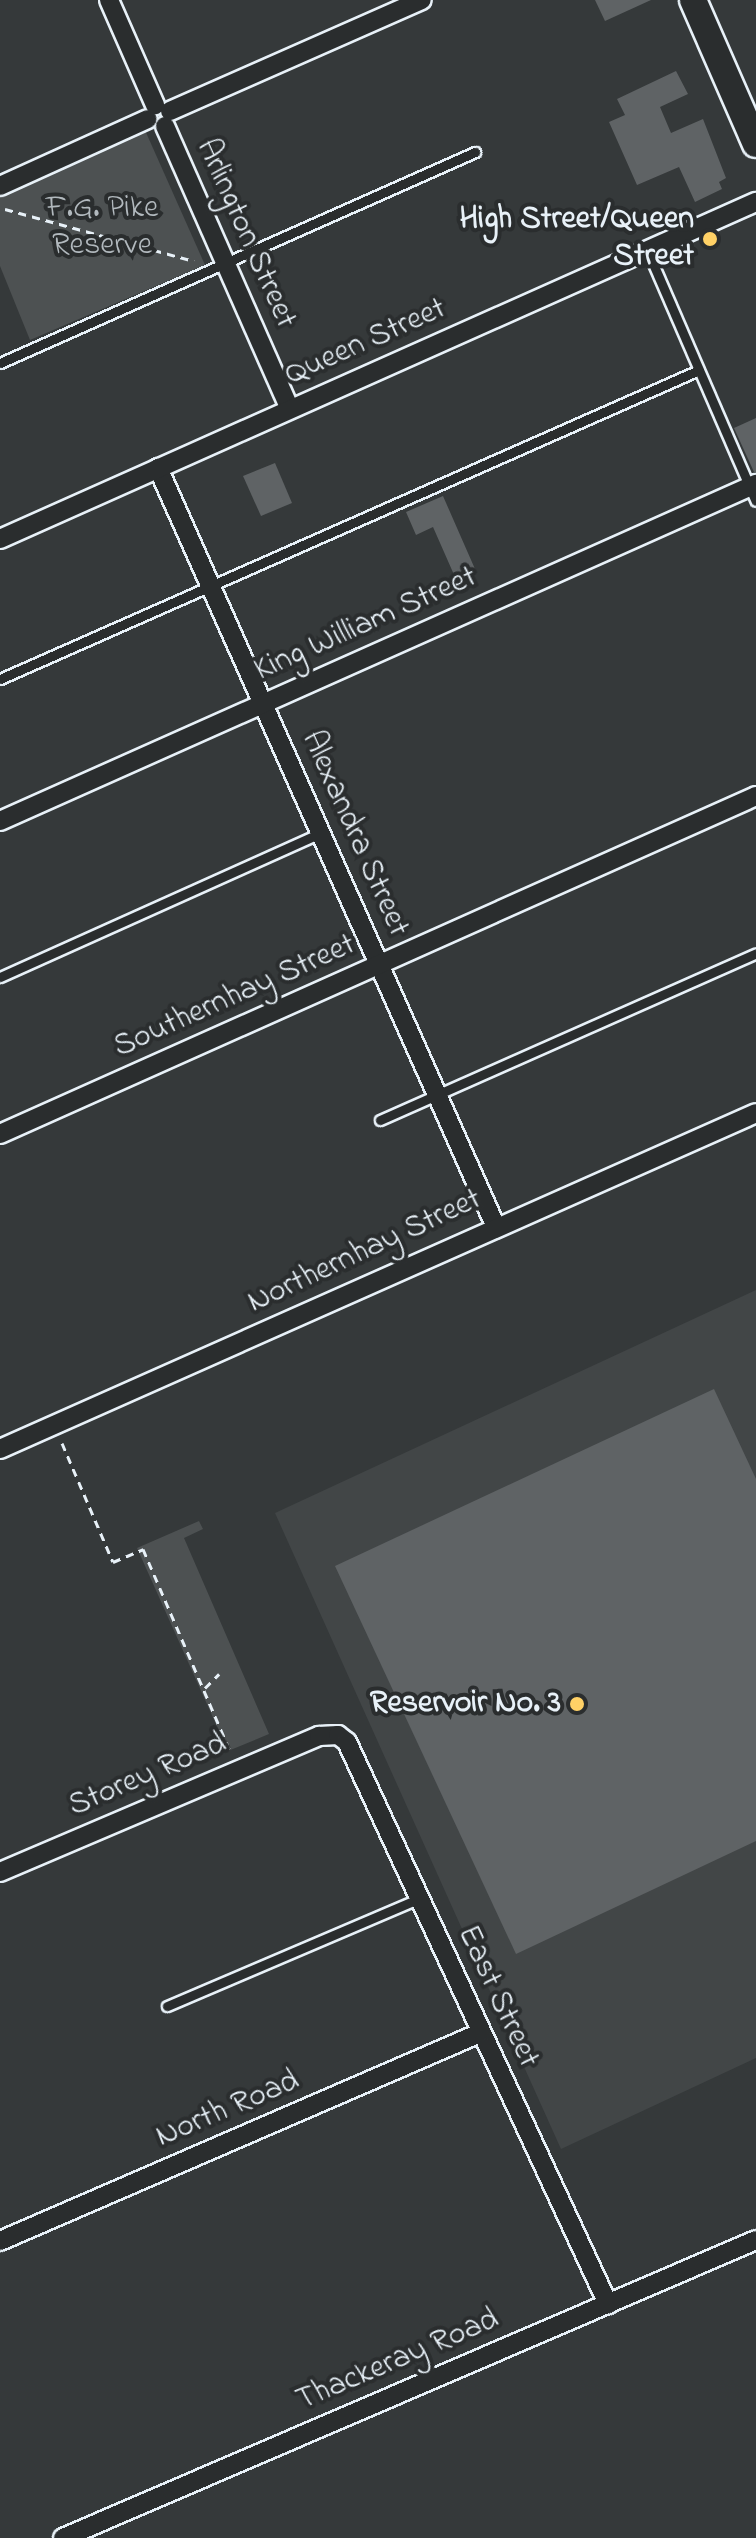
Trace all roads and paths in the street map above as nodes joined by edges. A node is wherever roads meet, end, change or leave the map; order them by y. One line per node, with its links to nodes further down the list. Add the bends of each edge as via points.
1 (109, 0): 4 (street, Arlington Street)
2 (693, 0): 5 (main road)
3 (410, 3): 4 (street)
4 (160, 115): 7 (street); 11 (street, Arlington Street)
5 (756, 144)
6 (475, 152): 11 (lane)
7 (0, 186)
8 (756, 202): 10 (street, Queen Street)
9 (5, 209): 11 (path)
10 (648, 252): 13 (lane); 14 (street, Queen Street)
11 (214, 264): 12 (lane); 14 (street, Arlington Street)
12 (0, 363)
13 (699, 370): 16 (lane); 18 (lane)
14 (290, 409): 15 (street, Queen Street)
15 (158, 468): 17 (street, Queen Street); 18 (street, Alexandra Street)
16 (754, 490): 20 (street, King William Street)
17 (0, 539)
18 (210, 587): 19 (lane); 20 (street, Alexandra Street)
19 (0, 679)
20 (262, 704): 22 (street, King William Street); 23 (street, Alexandra Street)
21 (756, 796): 25 (street, Southernhay Street)
22 (0, 821)
23 (321, 833): 25 (street, Alexandra Street); 26 (lane)
24 (756, 953): 27 (lane)
25 (380, 966): 27 (street, Alexandra Street); 30 (street, Southernhay Street)
26 (0, 977)
27 (438, 1095): 29 (lane); 31 (street, Alexandra Street)
28 (756, 1113): 31 (street, Northernhay Street)
29 (380, 1120)
30 (0, 1134)
31 (495, 1225): 32 (street, Northernhay Street)
32 (54, 1425): 33 (street, Northernhay Street); 35 (path, via 113,1562 143,1549)
33 (0, 1449)
34 (219, 1674): 35 (path)
35 (204, 1688): 37 (path)
36 (319, 1736): 38 (street, Storey Road); 39 (street, East Street, via 338,1735 347,1742)
37 (232, 1754)
38 (0, 1872)
39 (418, 1899): 40 (lane); 41 (street, East Street)
40 (167, 2006)
41 (480, 2033): 43 (street, North Road); 44 (street, East Street)
42 (756, 2240): 44 (street, Thackeray Road)
43 (0, 2241)
44 (608, 2304): 45 (street, Thackeray Road)
45 (63, 2538)

